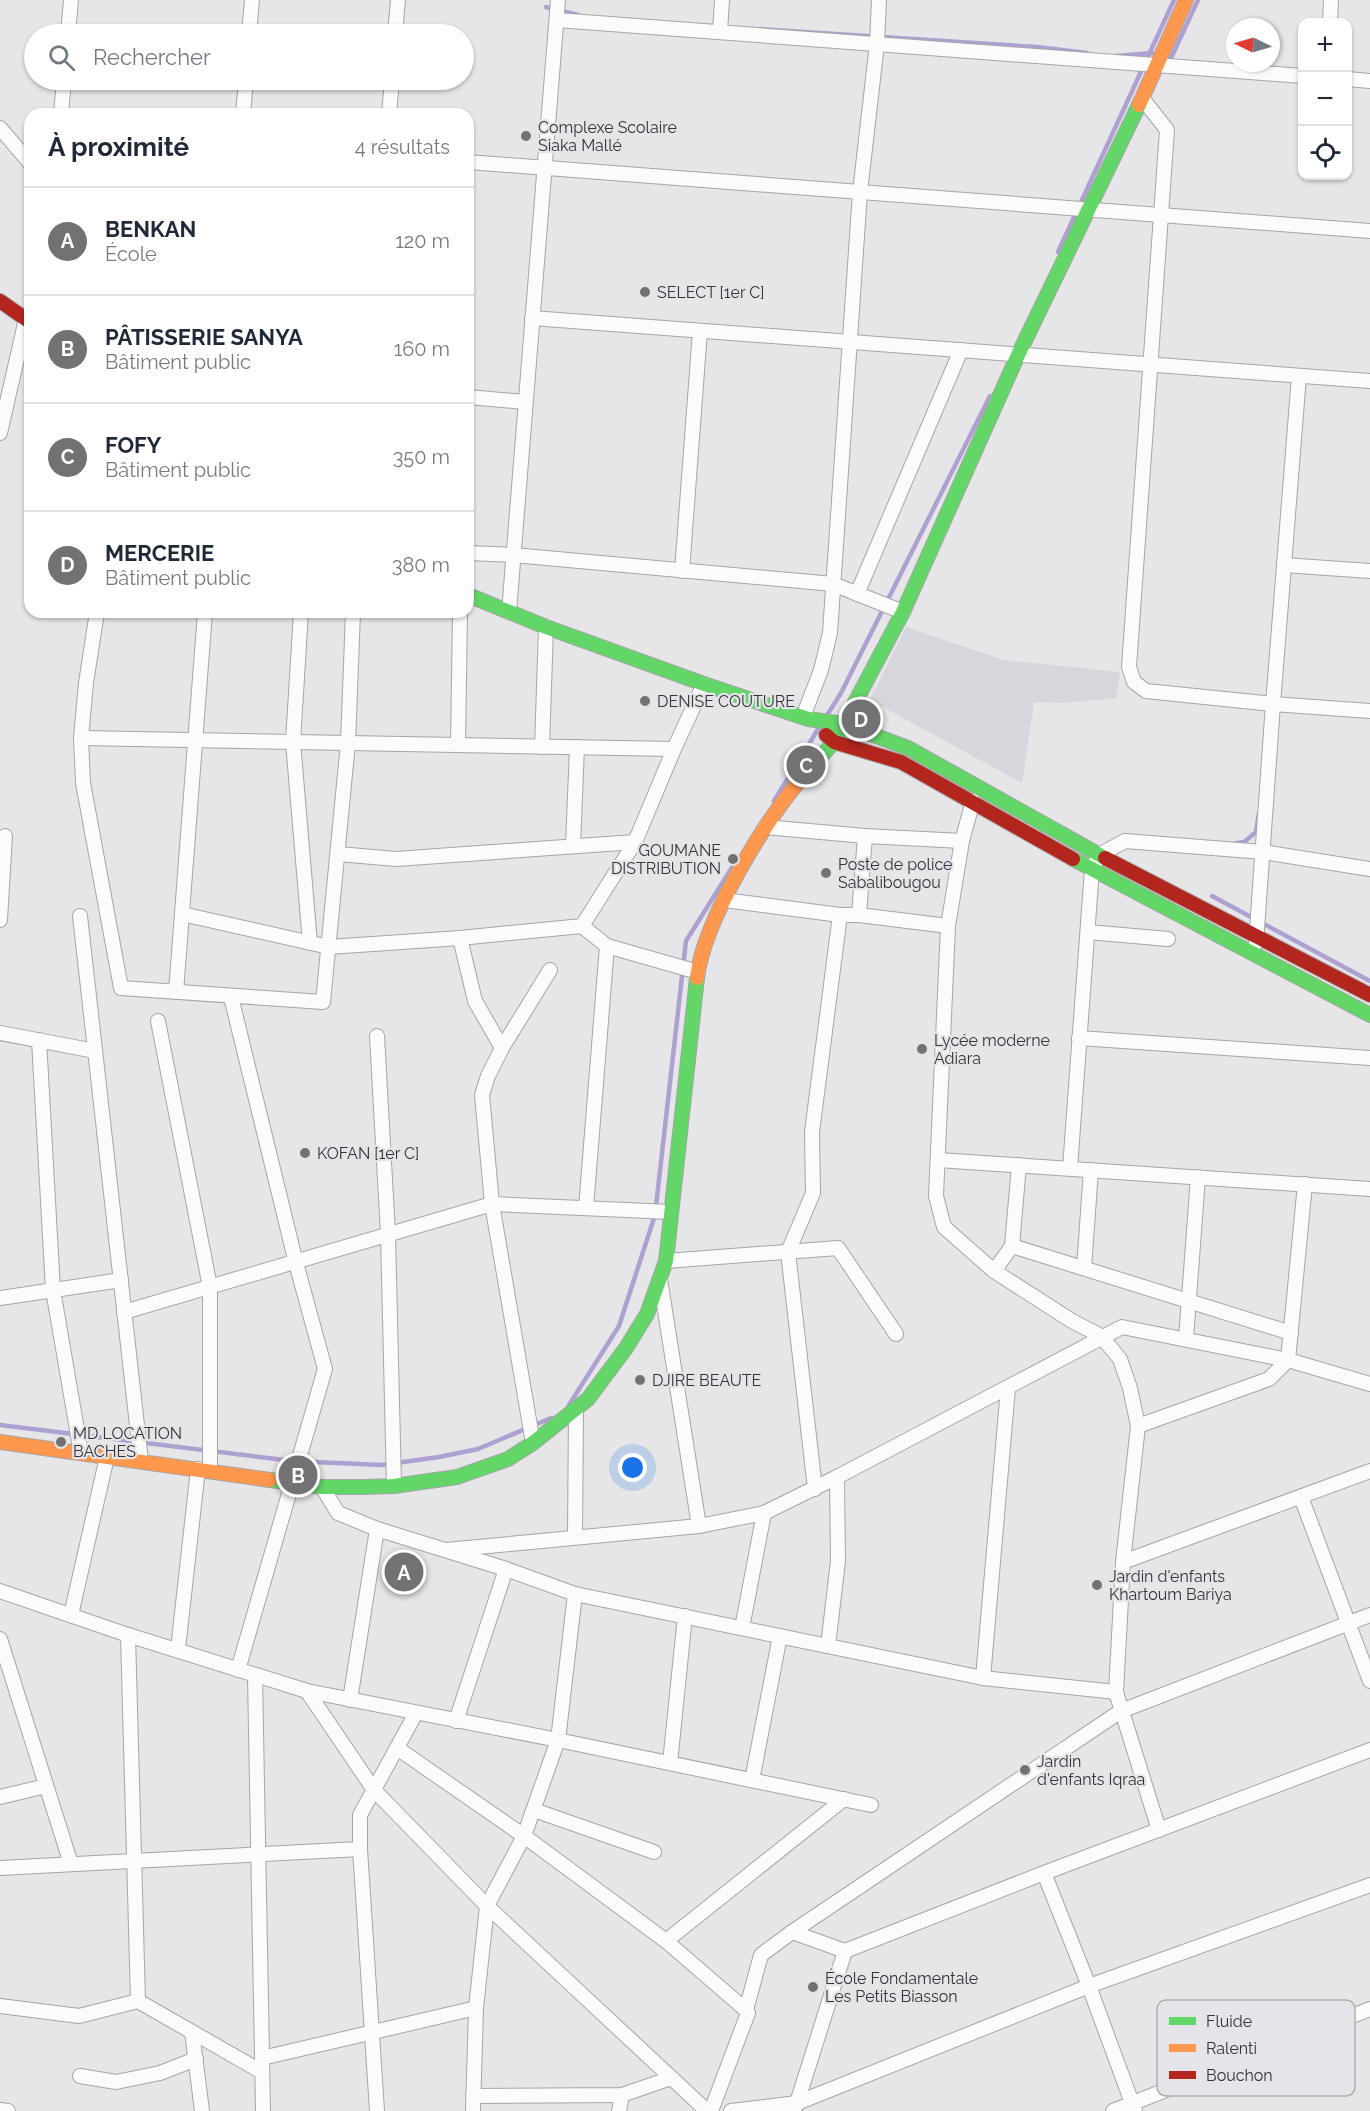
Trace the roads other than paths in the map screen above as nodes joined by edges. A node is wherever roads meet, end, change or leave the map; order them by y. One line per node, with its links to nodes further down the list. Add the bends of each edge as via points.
1 (71, 0): 11 (street)
2 (252, 0): 12 (street)
3 (398, 0): 13 (street)
4 (558, 0): 10 (street)
5 (722, 0): 14 (street)
6 (879, 0): 15 (street)
7 (1186, 0): 16 (main road)
8 (1331, 0): 9 (street)
9 (1330, 18)
10 (557, 20): 14 (street); 30 (street)
11 (69, 24)
12 (250, 24)
13 (396, 24)
14 (720, 32): 15 (street)
15 (877, 44): 16 (street); 31 (street)
16 (1156, 65): 17 (street); 23 (main road)
17 (1298, 76)
18 (1352, 79): 19 (street)
19 (1370, 81)
20 (63, 90): 24 (street)
21 (245, 90): 25 (street)
22 (391, 90): 26 (street)
23 (1142, 98): 32 (main road); 33 (street, via 1167,130)
24 (62, 108)
25 (244, 108)
26 (390, 108)
27 (0, 128): 28 (street)
28 (24, 156)
29 (474, 162): 30 (street)
30 (544, 168): 31 (street); 37 (street)
31 (860, 192): 32 (street); 40 (street)
32 (1089, 209): 33 (street); 42 (main road)
33 (1161, 215): 34 (street); 43 (street)
34 (1370, 231)
35 (0, 301): 36 (main road)
36 (24, 317)
37 (532, 318): 38 (street); 47 (street)
38 (700, 331): 40 (street); 52 (street)
39 (24, 336): 48 (street)
40 (850, 342): 41 (street); 54 (street)
41 (961, 350): 42 (street); 55 (street)
42 (1018, 355): 43 (street); 58 (main road)
43 (1149, 364): 44 (street); 66 (street, via 1129,667 1134,682 1146,692)
44 (1299, 376): 45 (street); 51 (street)
45 (1370, 381)
46 (474, 398): 47 (street)
47 (525, 402): 50 (street)
48 (0, 433)
49 (474, 553): 50 (street)
50 (513, 555): 52 (street); 57 (street)
51 (1284, 565): 53 (street); 66 (street)
52 (682, 571): 54 (street)
53 (1370, 571)
54 (833, 584): 55 (street); 68 (street, via 830,633)
55 (857, 594): 58 (street)
56 (474, 597): 57 (main road)
57 (509, 612): 64 (main road)
58 (903, 612): 69 (main road)
59 (96, 618): 70 (street)
60 (205, 618): 71 (street)
61 (301, 618): 72 (street)
62 (353, 618): 74 (street)
63 (460, 618): 75 (street)
64 (546, 627): 65 (main road); 76 (street)
65 (704, 684): 68 (main road); 78 (street)
66 (1273, 704): 67 (street); 86 (street)
67 (1370, 711)
68 (805, 718): 69 (main road); 73 (main road)
69 (844, 724): 73 (main road); 88 (main road, via 908,748)
70 (81, 738): 71 (street); 109 (street, via 83,783 121,988)
71 (195, 740): 72 (street); 92 (street)
72 (293, 742): 74 (street); 103 (street)
73 (834, 742): 79 (main road, via 901,762); 80 (main road)
74 (348, 743): 75 (street); 87 (street)
75 (458, 745): 76 (street)
76 (542, 747): 77 (street)
77 (577, 747): 78 (street); 85 (street)
78 (674, 749): 84 (street)
79 (973, 801): 83 (street); 89 (main road)
80 (765, 827): 82 (street); 91 (main road)
81 (5, 836): 96 (street)
82 (865, 836): 83 (street); 94 (street)
83 (962, 841): 98 (street)
84 (635, 842): 85 (street); 97 (street)
85 (573, 846): 87 (street, via 396,858)
86 (1263, 852): 88 (street, via 1125,841); 90 (street); 100 (street)
87 (338, 854): 105 (street)
88 (1099, 855): 89 (street); 100 (main road)
89 (1092, 869): 99 (street); 106 (main road)
90 (1370, 869)
91 (724, 900): 93 (street); 108 (main road)
92 (182, 914): 103 (street); 109 (street)
93 (840, 915): 94 (street); 133 (street, via 812,1132 813,1193)
94 (859, 915): 98 (street)
95 (80, 916): 119 (street)
96 (0, 920)
97 (582, 926): 101 (street); 104 (street)
98 (948, 926): 121 (street)
99 (1088, 932): 102 (street); 116 (street)
100 (1257, 934): 106 (street); 110 (main road)
101 (460, 938): 105 (street); 118 (street, via 475,1001)
102 (1168, 939)
103 (310, 943): 105 (street)
104 (608, 946): 108 (street); 129 (street)
105 (329, 947): 111 (street, via 323,1002)
106 (1255, 954): 112 (main road)
107 (550, 970): 118 (street)
108 (698, 972): 130 (main road)
109 (176, 992): 111 (street)
110 (1370, 995)
111 (231, 997): 135 (street)
112 (1370, 1015)
113 (158, 1021): 140 (street)
114 (0, 1033): 117 (street)
115 (377, 1036): 131 (street)
116 (1080, 1038): 120 (street); 123 (street)
117 (39, 1040): 119 (street); 141 (street)
118 (502, 1048): 128 (street, via 482,1095)
119 (95, 1051): 139 (street)
120 (1370, 1058)
121 (938, 1160): 122 (street); 137 (street, via 936,1196 944,1227)
122 (1019, 1165): 123 (street); 132 (street)
123 (1070, 1168): 124 (street)
124 (1091, 1170): 125 (street); 136 (street)
125 (1198, 1177): 126 (street); 143 (street)
126 (1305, 1184): 127 (street); 145 (street)
127 (1370, 1189)
128 (492, 1204): 129 (street); 131 (street); 155 (street)
129 (586, 1208): 130 (street)
130 (671, 1212): 134 (main road)
131 (388, 1234): 135 (street); 164 (street)
132 (1012, 1246): 136 (street); 137 (street)
133 (788, 1252): 134 (street); 146 (street, via 838,1248); 165 (street)
134 (666, 1261): 138 (main road)
135 (296, 1263): 140 (street); 162 (street, via 325,1369)
136 (1084, 1268): 143 (street)
137 (994, 1271): 147 (street)
138 (660, 1279): 152 (main road, via 647,1314 626,1348); 168 (street)
139 (121, 1280): 141 (street); 144 (street)
140 (210, 1287): 144 (street); 159 (street)
141 (53, 1290): 142 (street); 156 (street)
142 (0, 1298)
143 (1189, 1301): 145 (street); 148 (street)
144 (124, 1312): 158 (street)
145 (1291, 1333): 149 (street)
146 (896, 1334)
147 (1101, 1336): 148 (street, via 1122,1327); 151 (street); 153 (street, via 1120,1359)
148 (1186, 1340): 149 (street)
149 (1288, 1360): 150 (street); 153 (street, via 1269,1379)
150 (1370, 1384)
151 (1008, 1388): 161 (street); 188 (street)
152 (576, 1409): 155 (main road); 170 (street)
153 (1138, 1426): 172 (street)
154 (0, 1442): 156 (main road)
155 (533, 1443): 164 (main road, via 508,1459 457,1477)
156 (81, 1453): 157 (main road)
157 (107, 1457): 158 (main road); 176 (street)
158 (141, 1461): 159 (main road)
159 (204, 1470): 162 (main road); 185 (street)
160 (1370, 1471): 166 (street)
161 (837, 1477): 165 (street); 184 (street, via 838,1561)
162 (292, 1482): 163 (main road); 186 (street)
163 (322, 1486): 164 (main road); 169 (street, via 338,1513)
164 (394, 1486)
165 (815, 1489): 167 (street)
166 (1301, 1497): 172 (street); 179 (street)
167 (764, 1513): 168 (street); 180 (street)
168 (699, 1526): 170 (street)
169 (377, 1528): 171 (street); 192 (street)
170 (575, 1537): 171 (street)
171 (446, 1550): 173 (street)
172 (1124, 1562): 191 (street)
173 (506, 1569): 175 (street); 195 (street)
174 (0, 1591): 176 (street)
175 (575, 1594): 178 (street); 196 (street)
176 (71, 1615): 181 (street)
177 (1370, 1615): 179 (street)
178 (685, 1616): 180 (street); 199 (street)
179 (1349, 1624): 189 (street); 193 (street)
180 (742, 1628): 182 (street)
181 (128, 1635): 185 (street); 212 (street)
182 (780, 1636): 184 (street); 200 (street)
183 (0, 1639): 201 (street)
184 (828, 1646): 188 (street)
185 (178, 1649): 186 (street)
186 (238, 1670): 187 (street)
187 (255, 1676): 190 (street); 211 (street)
188 (983, 1678): 191 (street)
189 (1370, 1681)
190 (307, 1691): 192 (street); 202 (street)
191 (1116, 1692): 193 (street)
192 (350, 1700): 194 (street)
193 (1121, 1711): 207 (street); 218 (street)
194 (416, 1713): 195 (street); 197 (street)
195 (456, 1721): 196 (street)
196 (558, 1740): 199 (street); 206 (street)
197 (397, 1748): 202 (street); 208 (street)
198 (1370, 1750): 207 (street)
199 (670, 1763): 200 (street)
200 (752, 1780): 204 (street)
201 (46, 1786): 203 (street); 213 (street)
202 (374, 1790): 209 (street, via 360,1815); 217 (street)
203 (0, 1797)
204 (844, 1799): 205 (street); 219 (street)
205 (871, 1805)
206 (534, 1810): 208 (street); 210 (street)
207 (1160, 1830): 215 (street)
208 (524, 1836): 217 (street); 219 (street)
209 (360, 1850): 211 (street); 229 (street)
210 (654, 1852)
211 (258, 1855): 212 (street); 231 (street)
212 (134, 1861): 213 (street); 222 (street)
213 (71, 1864): 214 (street)
214 (0, 1868)
215 (1044, 1873): 220 (street); 221 (street)
216 (1370, 1885): 221 (street)
217 (487, 1906): 224 (street); 233 (street)
218 (792, 1932): 220 (street); 226 (street, via 761,1955)
219 (666, 1941): 226 (street)
220 (845, 1951): 237 (street)
221 (1089, 1986): 237 (street); 238 (street)
222 (138, 2001): 223 (street, via 79,2016); 228 (street)
223 (0, 2006)
224 (476, 2008): 229 (street); 235 (street)
225 (1370, 2009): 227 (street)
226 (746, 2010): 246 (street)
227 (1355, 2015)
228 (192, 2032): 230 (street); 231 (street)
229 (372, 2033): 231 (street); 243 (street)
230 (196, 2059): 232 (street, via 160,2073 116,2082); 241 (street)
231 (262, 2065): 242 (street)
232 (80, 2076)
233 (671, 2078): 234 (street); 246 (street)
234 (622, 2095): 235 (street); 245 (street)
235 (473, 2096): 244 (street)
236 (1160, 2096): 238 (street)
237 (796, 2107): 247 (street)
238 (1133, 2107): 248 (street)
239 (0, 2110): 240 (street)
240 (8, 2111)
241 (202, 2111)
242 (263, 2111)
243 (376, 2111)
244 (473, 2111)
245 (619, 2111)
246 (709, 2111)
247 (731, 2111)
248 (1113, 2111)

